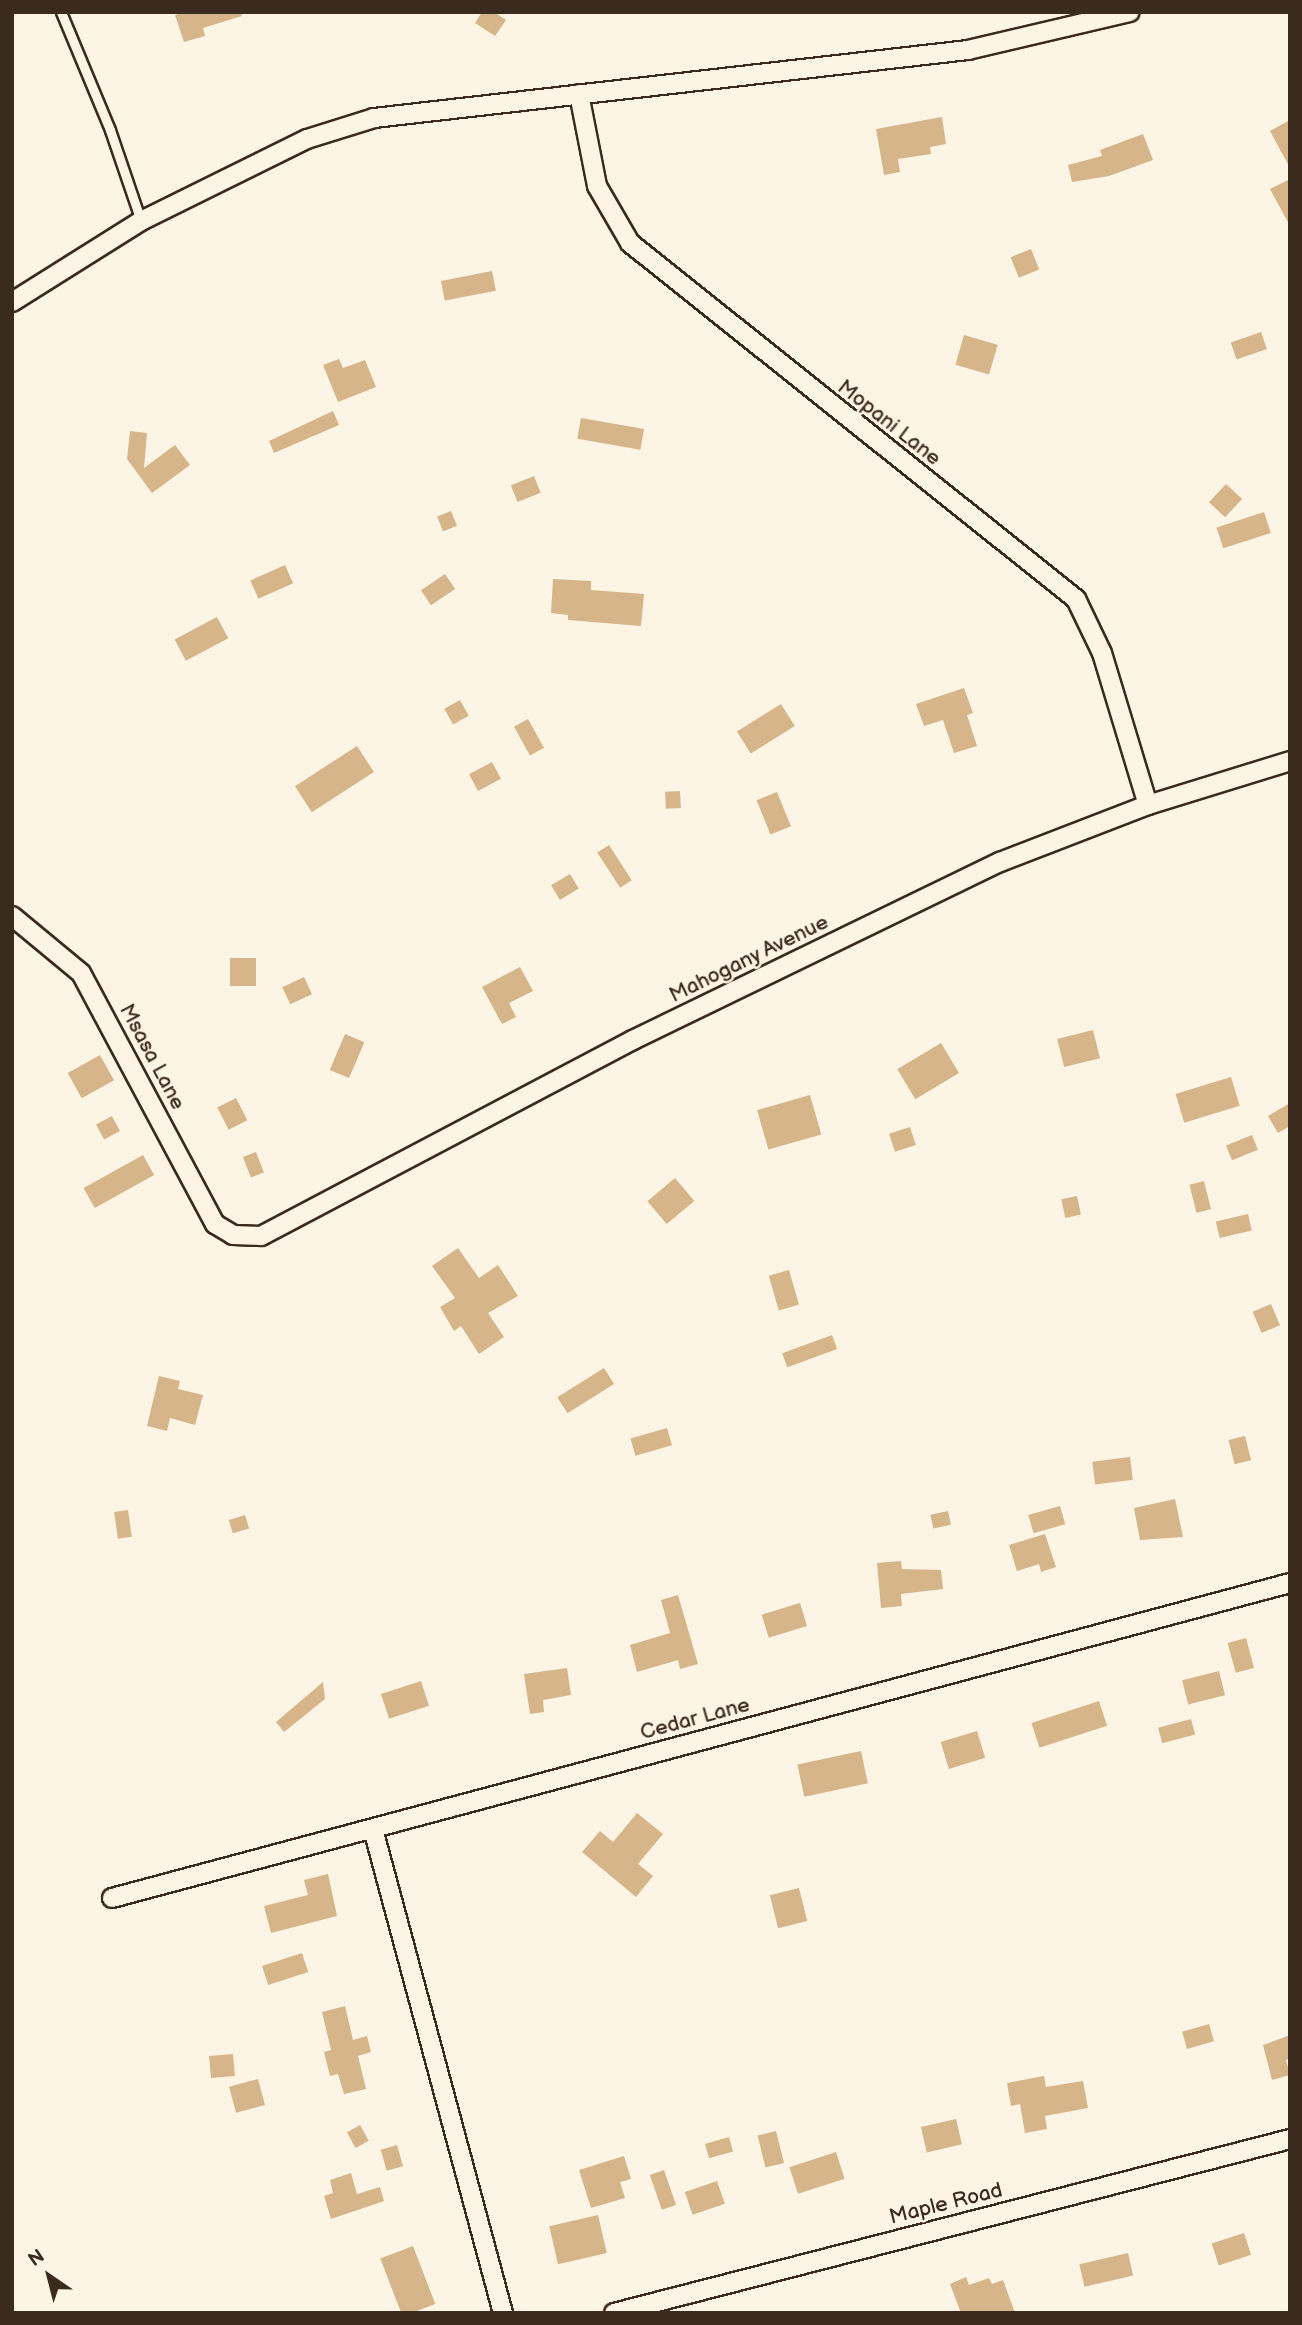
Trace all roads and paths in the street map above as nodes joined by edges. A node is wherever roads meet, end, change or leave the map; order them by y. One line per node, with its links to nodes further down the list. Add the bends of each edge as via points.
1 (61, 12): 4 (lane, via 110,130)
2 (1130, 12): 3 (street, via 968,50)
3 (579, 94): 4 (street, via 374,118 307,139); 7 (street, Mopani Lane, via 597,186 630,243 781,368 1008,540 1076,599 1102,653)
4 (141, 221): 5 (street)
5 (12, 302)
6 (1290, 761): 7 (street, Mahogany Avenue)
7 (1148, 805): 9 (street, Mahogany Avenue, via 1000,862 632,1040 261,1236)
8 (12, 915): 9 (street, Msasa Lane, via 81,973 215,1224)
9 (240, 1236)
10 (1290, 1583): 11 (street, Cedar Lane)
11 (373, 1829): 12 (street, Cedar Lane); 14 (street)
12 (112, 1898)
13 (1290, 2139): 15 (street, Maple Road)
14 (503, 2313)
15 (614, 2313)

